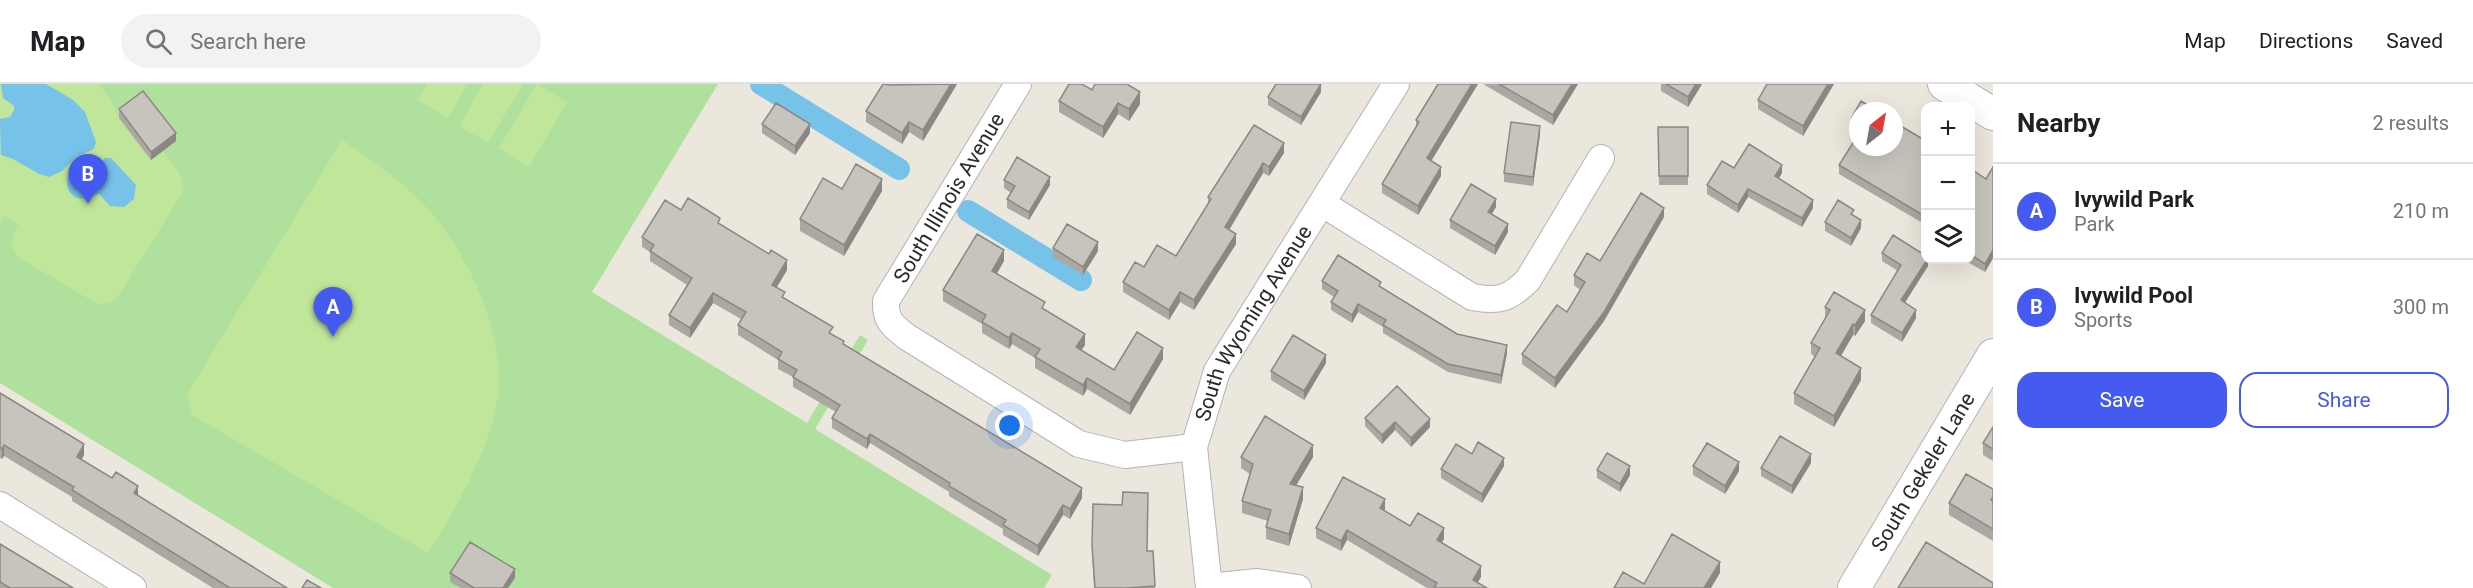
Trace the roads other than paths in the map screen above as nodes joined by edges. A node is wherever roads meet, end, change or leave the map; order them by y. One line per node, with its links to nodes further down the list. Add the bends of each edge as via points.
1 (1018, 84): 8 (street, South Illinois Avenue, via 886,301 885,315 907,338 1079,444 1125,454)
2 (1396, 84): 6 (street, South Wyoming Avenue)
3 (1944, 84): 4 (street)
4 (1993, 114)
5 (1601, 158): 6 (street, via 1528,280 1503,298 1472,297)
6 (1323, 204): 8 (street, South Wyoming Avenue, via 1217,371)
7 (1993, 356): 13 (street, South Gekeler Lane)
8 (1194, 447): 11 (street, South Wyoming Avenue)
9 (0, 505): 10 (street)
10 (134, 588)
11 (1209, 588): 12 (street, via 1257,582)
12 (1298, 588)
13 (1854, 588)

